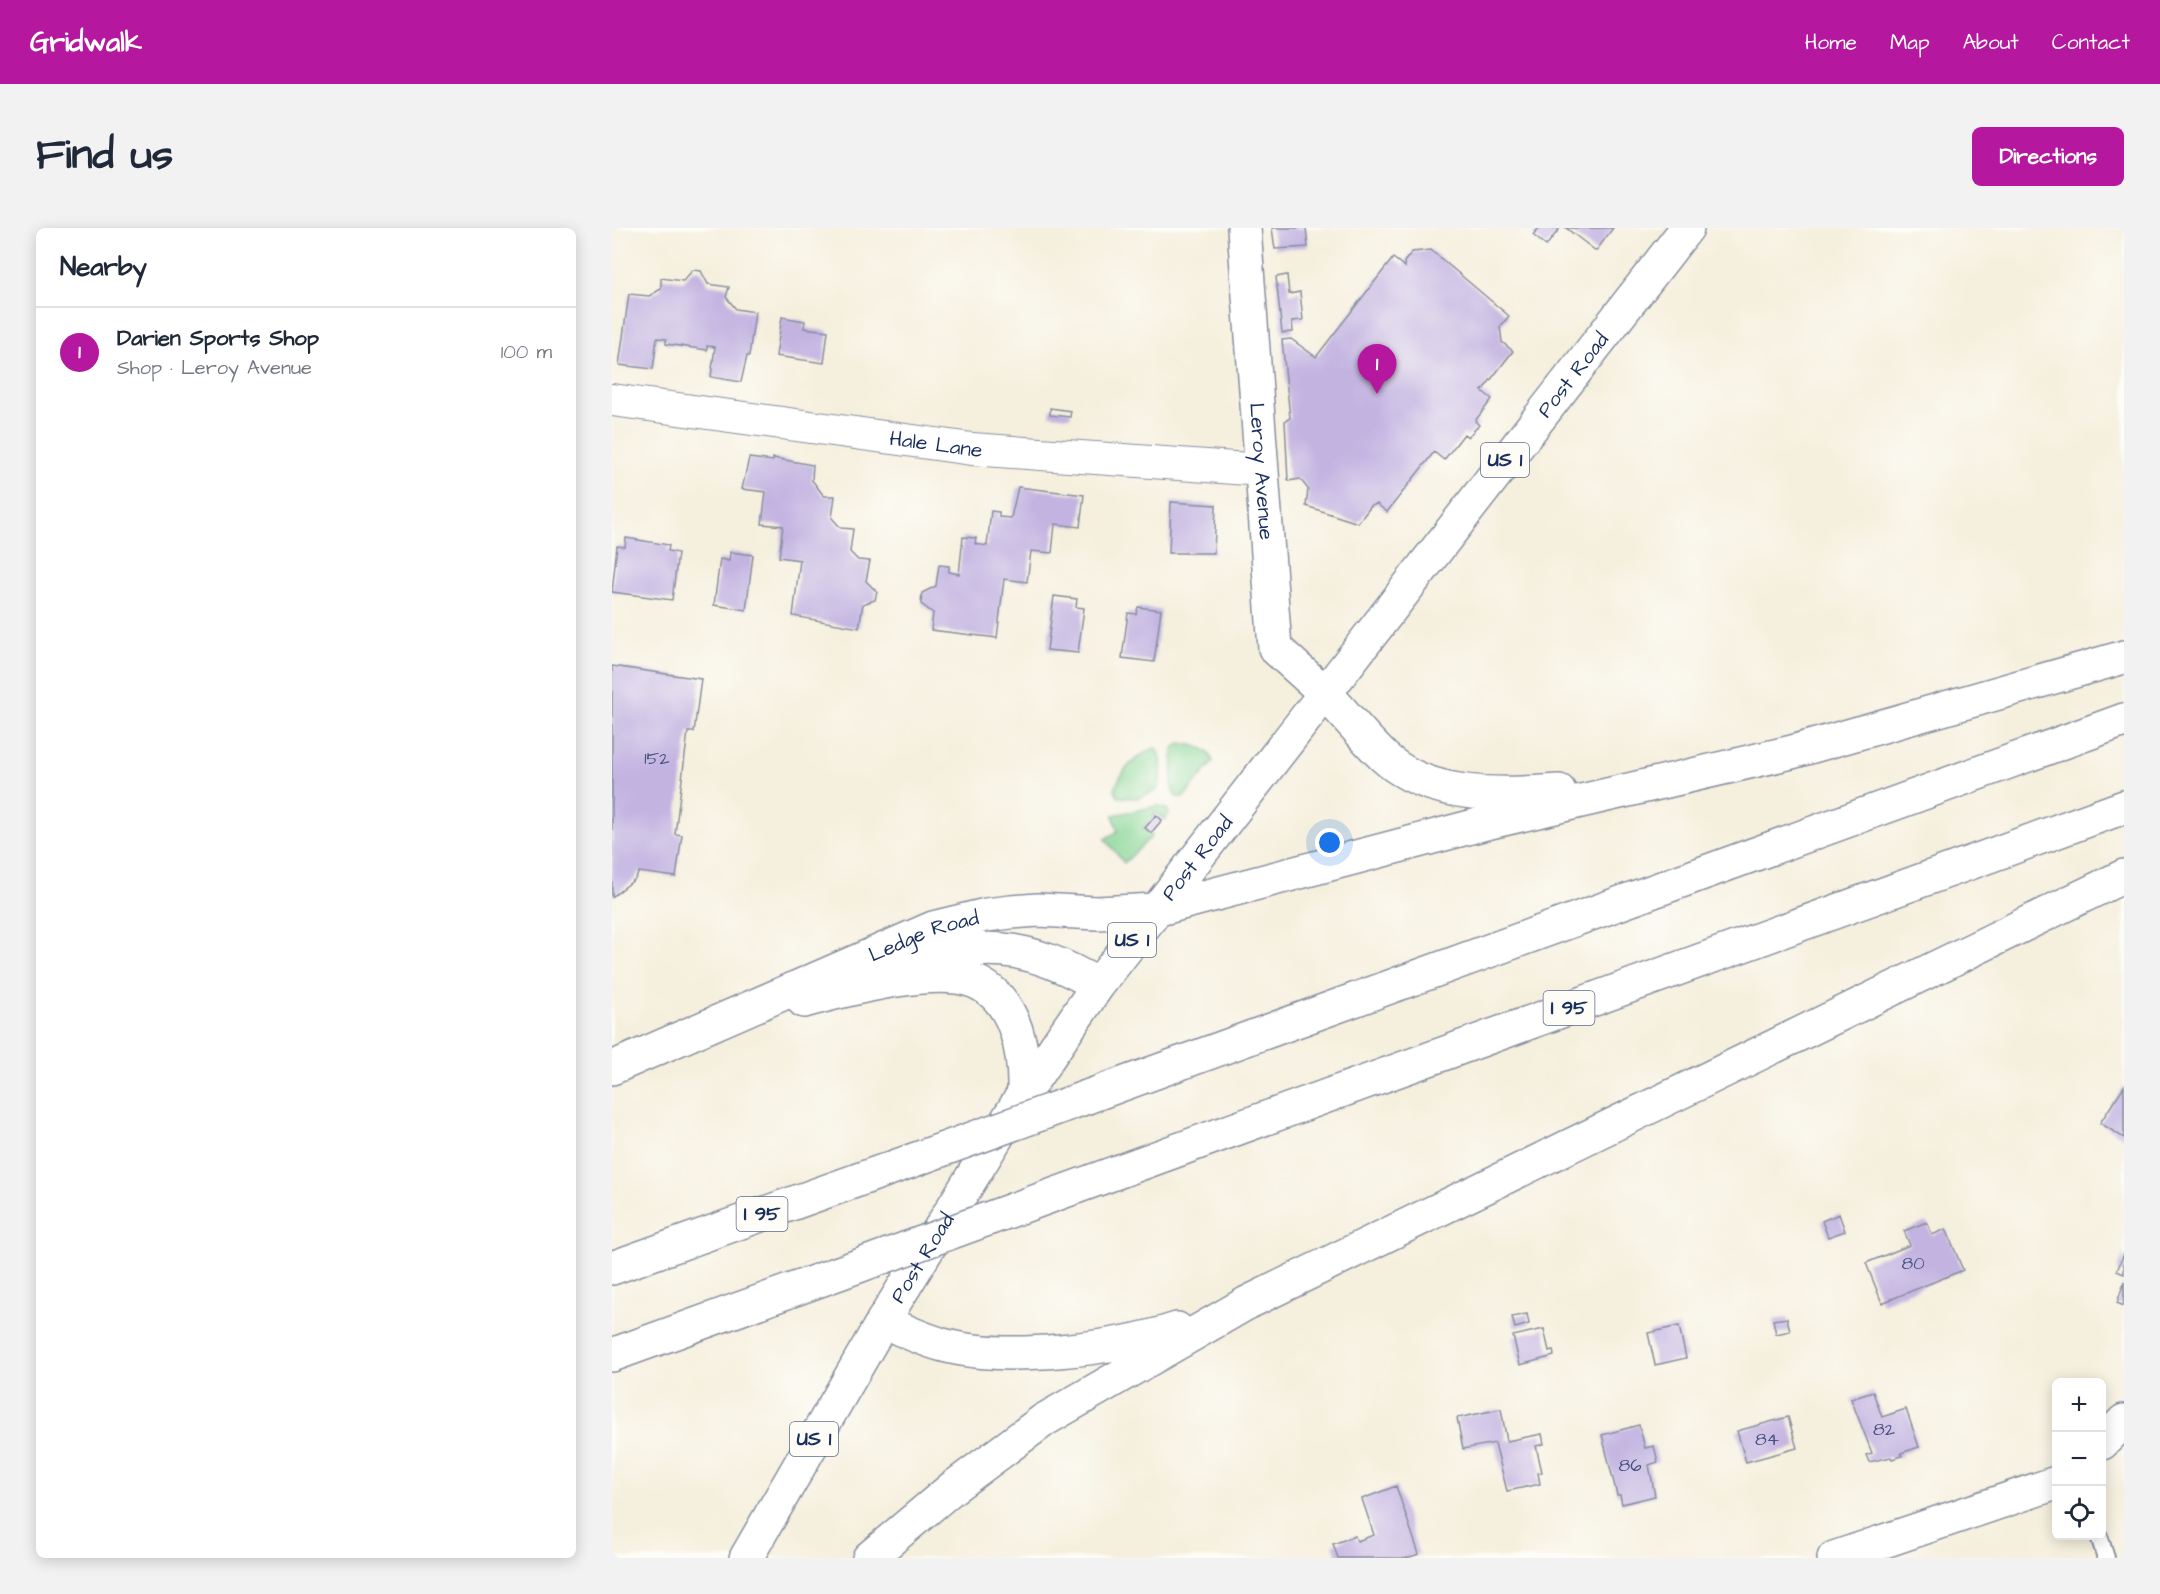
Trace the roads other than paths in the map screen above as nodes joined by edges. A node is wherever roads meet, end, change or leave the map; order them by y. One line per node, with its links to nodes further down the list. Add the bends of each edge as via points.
1 (1244, 228): 4 (main road, Leroy Avenue)
2 (1687, 228): 6 (main road, Post Road / US 1)
3 (612, 400): 4 (street, Hale Lane, via 972,449)
4 (1262, 470): 6 (main road, Leroy Avenue, via 1275,648)
5 (2124, 657): 8 (main road)
6 (1325, 693): 8 (main road, Leroy Avenue, via 1384,757 1409,775 1439,786 1470,792 1548,792); 11 (main road, Post Road / US 1)
7 (2124, 720): 17 (main road, I 95, bridge)
8 (1721, 770): 11 (main road, Ledge Road, via 1502,819)
9 (2124, 807): 20 (main road, I 95, bridge)
10 (2124, 876): 18 (main road)
11 (1155, 910): 13 (main road, Post Road / US 1); 14 (main road, Ledge Road, via 1038,910 959,921 903,940)
12 (875, 982): 13 (main road, Ledge Road, via 952,953 1001,949 1043,957); 14 (main road, Ledge Road); 16 (main road, Ledge Road, via 957,977 989,990 1015,1026 1023,1058)
13 (1098, 985): 16 (main road, Post Road / US 1)
14 (707, 1026): 15 (main road, Ledge Road)
15 (612, 1068)
16 (1024, 1093): 19 (main road, Post Road / US 1)
17 (612, 1268)
18 (1247, 1303): 19 (main road, via 1132,1341 1051,1350 964,1349 913,1335); 26 (main road, via 1044,1420)
19 (883, 1321): 25 (main road, Post Road / US 1)
20 (612, 1355)
21 (2124, 1421): 22 (main road)
22 (2106, 1439)
23 (2052, 1484): 27 (main road)
24 (2100, 1540): 28 (lane)
25 (746, 1558)
26 (869, 1558)
27 (1834, 1558)
28 (2106, 1558)

